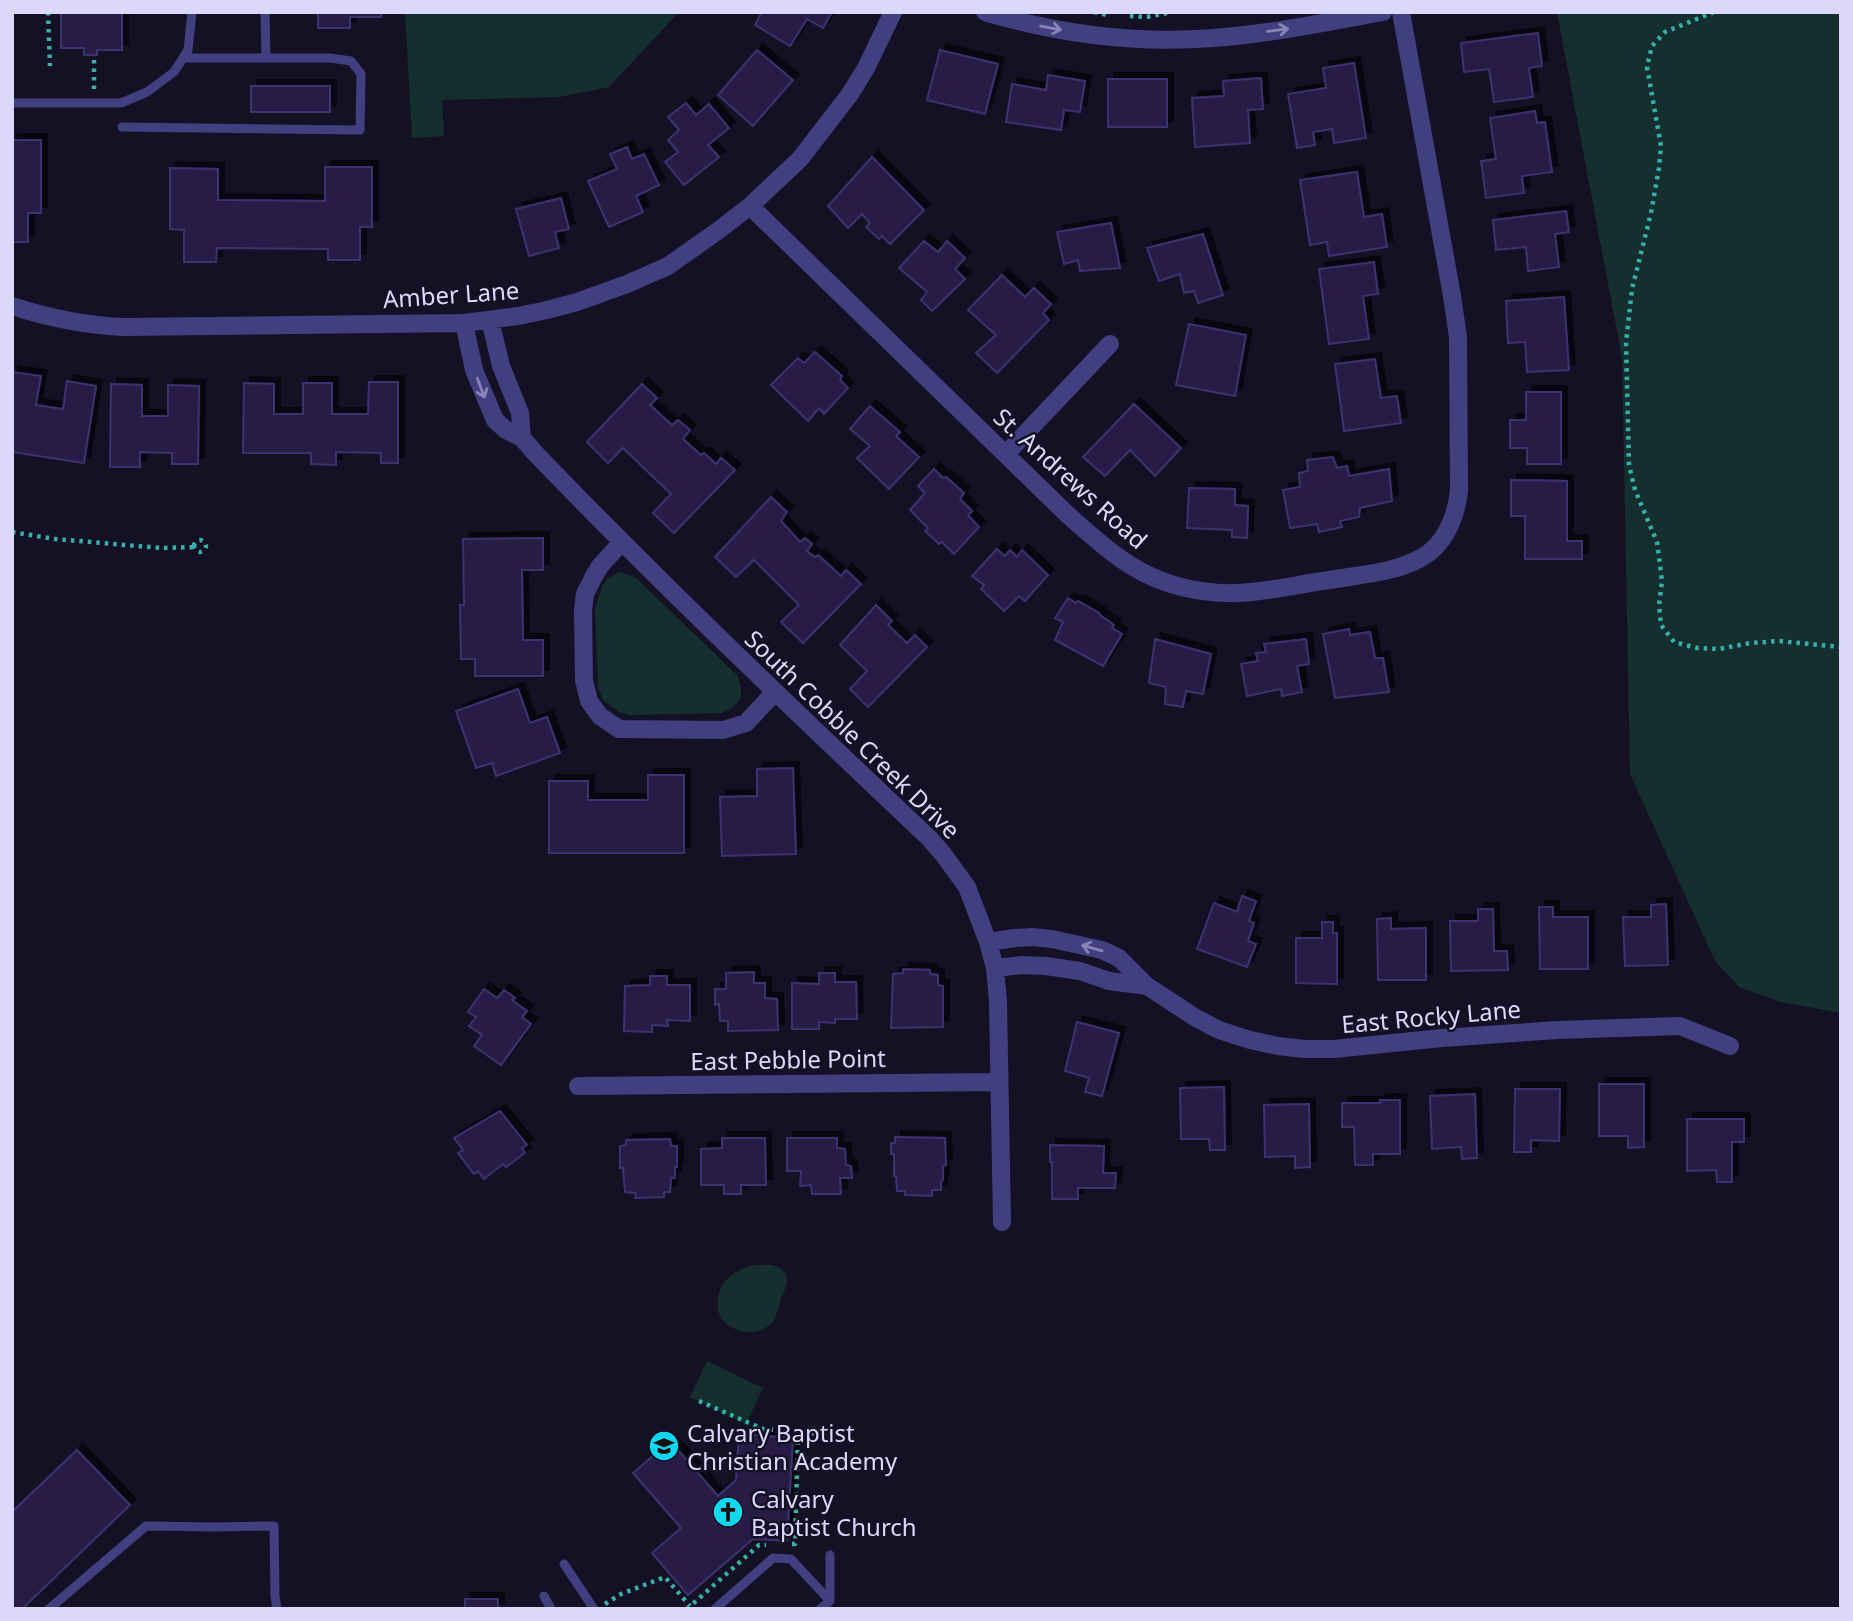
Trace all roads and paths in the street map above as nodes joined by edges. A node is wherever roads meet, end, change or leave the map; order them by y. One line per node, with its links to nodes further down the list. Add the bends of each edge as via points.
1 (48, 12): 16 (path)
2 (192, 12): 14 (lane)
3 (265, 12): 15 (lane)
4 (894, 12): 20 (street, Amber Lane, via 866,68 835,114 800,159)
5 (985, 12): 8 (street, one-way to 8, via 1098,36 1151,40 1213,38)
6 (1094, 12): 11 (path)
7 (1172, 12): 12 (path)
8 (1383, 12)
9 (1401, 12): 26 (street, St. Andrews Road, via 1458,337 1457,510 1434,548 1396,568 1261,591 1189,588 1139,572 1111,553)
10 (1714, 12): 30 (path, via 1665,32 1652,46 1647,67 1661,146 1660,168 1632,289 1626,357 1629,465 1657,542 1661,625 1674,642 1697,648 1779,642)
11 (1116, 16)
12 (1126, 16)
13 (94, 55): 18 (path)
14 (183, 58): 15 (lane); 18 (lane, via 174,72 147,92 121,103)
15 (265, 58): 19 (lane, via 351,61 361,74 360,130)
16 (50, 66)
17 (12, 103): 18 (lane)
18 (93, 103)
19 (122, 127)
20 (750, 206): 22 (street, Amber Lane, via 668,266 577,302); 26 (street, St. Andrews Road)
21 (12, 306): 23 (street, Amber Lane, via 47,317 122,327)
22 (490, 320): 23 (street, Amber Lane); 25 (street, via 501,366 520,413)
23 (464, 323): 25 (street, South Cobble Creek Drive, one-way to 25, via 474,370 495,420)
24 (1110, 344): 26 (street)
25 (522, 438): 28 (street, South Cobble Creek Drive)
26 (1006, 454)
27 (12, 532): 29 (path, via 161,548)
28 (621, 543): 31 (street, South Cobble Creek Drive); 31 (street, via 600,566 585,594 584,680 589,701 600,716 619,729 723,730 746,723)
29 (194, 547)
30 (1841, 647)
31 (775, 692): 32 (street, South Cobble Creek Drive, via 943,853 970,894)
32 (988, 942): 33 (street, South Cobble Creek Drive); 34 (street, East Rocky Lane, one-way to 32, via 1119,958 1102,950 1052,939)
33 (995, 968): 34 (street, East Rocky Lane, via 1046,966); 36 (street, South Cobble Creek Drive)
34 (1147, 986): 35 (street, East Rocky Lane, via 1220,1030 1291,1047 1334,1049 1557,1030 1680,1026)
35 (1730, 1046)
36 (999, 1082): 37 (street, East Pebble Point); 38 (street, South Cobble Creek Drive)
37 (578, 1086)
38 (1002, 1222)
39 (699, 1401): 40 (path, via 763,1429)
40 (798, 1432): 41 (path); 43 (path, via 795,1544)
41 (832, 1435)
42 (771, 1544): 48 (path, via 759,1545)
43 (783, 1544)
44 (830, 1555): 47 (lane)
45 (564, 1564): 52 (lane)
46 (544, 1597): 51 (lane)
47 (830, 1601): 53 (lane, via 791,1559 773,1558); 54 (lane)
48 (689, 1608): 52 (path, via 665,1577)
49 (49, 1609): 50 (lane, via 146,1526 274,1526)
50 (277, 1609)
51 (551, 1609)
52 (596, 1609)
53 (715, 1609)
54 (820, 1609)

